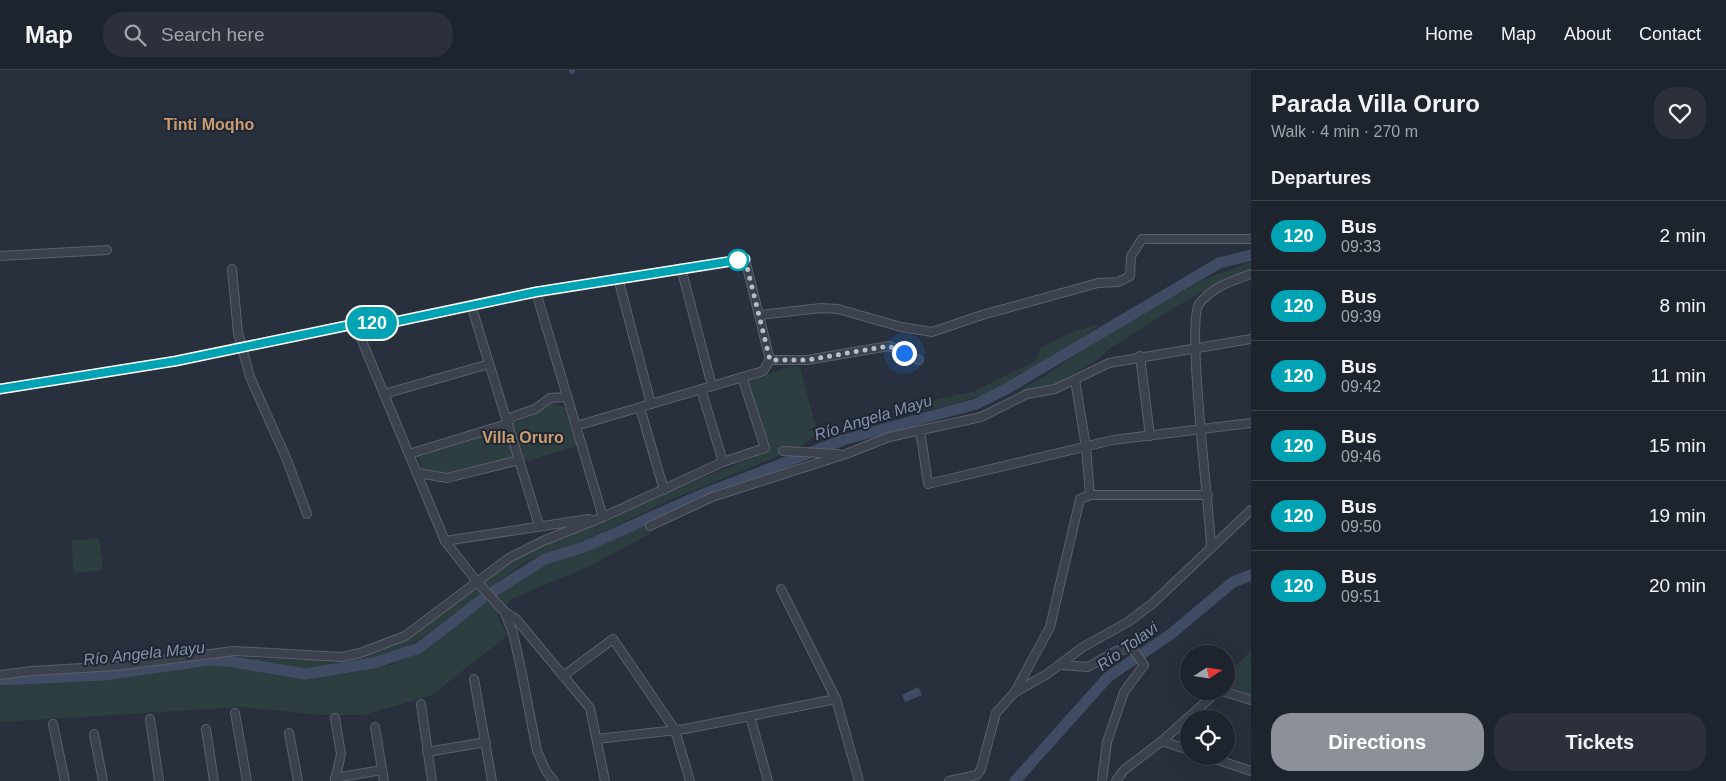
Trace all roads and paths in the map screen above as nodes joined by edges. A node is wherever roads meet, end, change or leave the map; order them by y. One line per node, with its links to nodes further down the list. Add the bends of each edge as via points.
1 (1251, 239): 10 (street, via 1142,239 1131,256 1130,276 1118,282 1059,293 982,314 932,332 838,309)
2 (107, 250): 3 (street)
3 (0, 256)
4 (681, 268): 7 (street); 10 (street, via 745,259); 21 (street)
5 (232, 269): 13 (street)
6 (1251, 274): 14 (street, via 1223,283 1198,305)
7 (618, 278): 8 (street); 26 (street)
8 (536, 292): 9 (street); 25 (street)
9 (471, 305): 11 (street, via 394,322); 18 (street)
10 (760, 315): 16 (street)
11 (355, 324): 13 (street); 24 (street)
12 (1251, 339): 14 (street)
13 (242, 346): 22 (street, via 176,361); 45 (street, via 250,377)
14 (1196, 350): 15 (street); 32 (street)
15 (1140, 356): 20 (street, via 1109,363); 33 (street)
16 (770, 360): 17 (street, via 807,360 889,346); 19 (street, via 763,371)
17 (919, 360)
18 (489, 364): 24 (street); 29 (street)
19 (742, 377): 21 (street); 39 (street, via 765,448)
20 (1075, 380): 31 (street, via 1055,390 1026,394 981,416); 34 (street)
21 (712, 386): 23 (street)
22 (0, 389)
23 (701, 389): 26 (street); 39 (street)
24 (384, 394): 36 (street)
25 (568, 397): 29 (street, via 550,398 535,409 512,417); 30 (street)
26 (651, 404): 27 (street)
27 (640, 408): 30 (street); 41 (street)
28 (1251, 423): 32 (street)
29 (507, 424): 36 (street); 38 (street)
30 (576, 426): 46 (street)
31 (920, 430): 34 (street, via 928,484); 37 (street)
32 (1202, 430): 33 (street); 43 (street)
33 (1150, 436): 34 (street)
34 (1086, 447): 42 (street)
35 (783, 451): 37 (street)
36 (409, 454): 40 (street)
37 (846, 454): 48 (street, via 712,497)
38 (519, 460): 40 (street, via 447,478); 47 (street)
39 (723, 462): 41 (street)
40 (418, 473): 49 (street)
41 (664, 490): 46 (street)
42 (1090, 495): 43 (street); 58 (street, via 1080,499 1050,627)
43 (1208, 495): 50 (street)
44 (1251, 510): 50 (street)
45 (307, 514)
46 (603, 517): 47 (street); 51 (street, via 508,558)
47 (539, 525): 49 (street)
48 (650, 526)
49 (445, 541): 51 (street)
50 (1211, 548): 54 (street, via 1153,603)
51 (478, 583): 53 (street); 55 (street, via 405,636 342,657 234,651 116,666 32,670)
52 (781, 588): 60 (street)
53 (504, 610): 56 (street, via 516,619); 92 (street, via 522,669 537,751 546,772)
54 (1060, 665): 58 (street); 98 (street, via 1088,667 1116,651 1132,648 1144,665 1124,692 1107,742)
55 (0, 675)
56 (563, 676): 71 (street, via 614,639); 74 (street, via 590,708)
57 (474, 679): 76 (street)
58 (1014, 693): 97 (street, via 996,713 977,775)
59 (1235, 695): 62 (street)
60 (836, 699): 65 (street); 96 (street)
61 (1208, 700): 75 (street)
62 (1251, 700)
63 (421, 704): 78 (street)
64 (235, 713): 87 (street)
65 (750, 716): 71 (street); 95 (street)
66 (335, 718): 82 (street, via 341,754)
67 (150, 719): 85 (street)
68 (53, 724): 83 (street)
69 (375, 727): 80 (street)
70 (206, 729): 86 (street)
71 (675, 730): 74 (street); 94 (street)
72 (290, 733): 88 (street)
73 (94, 734): 84 (street)
74 (597, 739): 93 (street)
75 (1162, 741): 77 (street); 99 (street, via 1124,770)
76 (486, 742): 78 (street); 91 (street)
77 (1180, 747)
78 (427, 752): 90 (street)
79 (1233, 765): 81 (street)
80 (382, 770): 82 (street); 89 (street)
81 (1251, 771)
82 (335, 779)
83 (65, 781)
84 (103, 781)
85 (159, 781)
86 (214, 781)
87 (247, 781)
88 (298, 781)
89 (384, 781)
90 (432, 781)
91 (492, 781)
92 (554, 781)
93 (605, 781)
94 (690, 781)
95 (768, 781)
96 (859, 781)
97 (949, 781)
98 (1102, 781)
99 (1116, 781)

